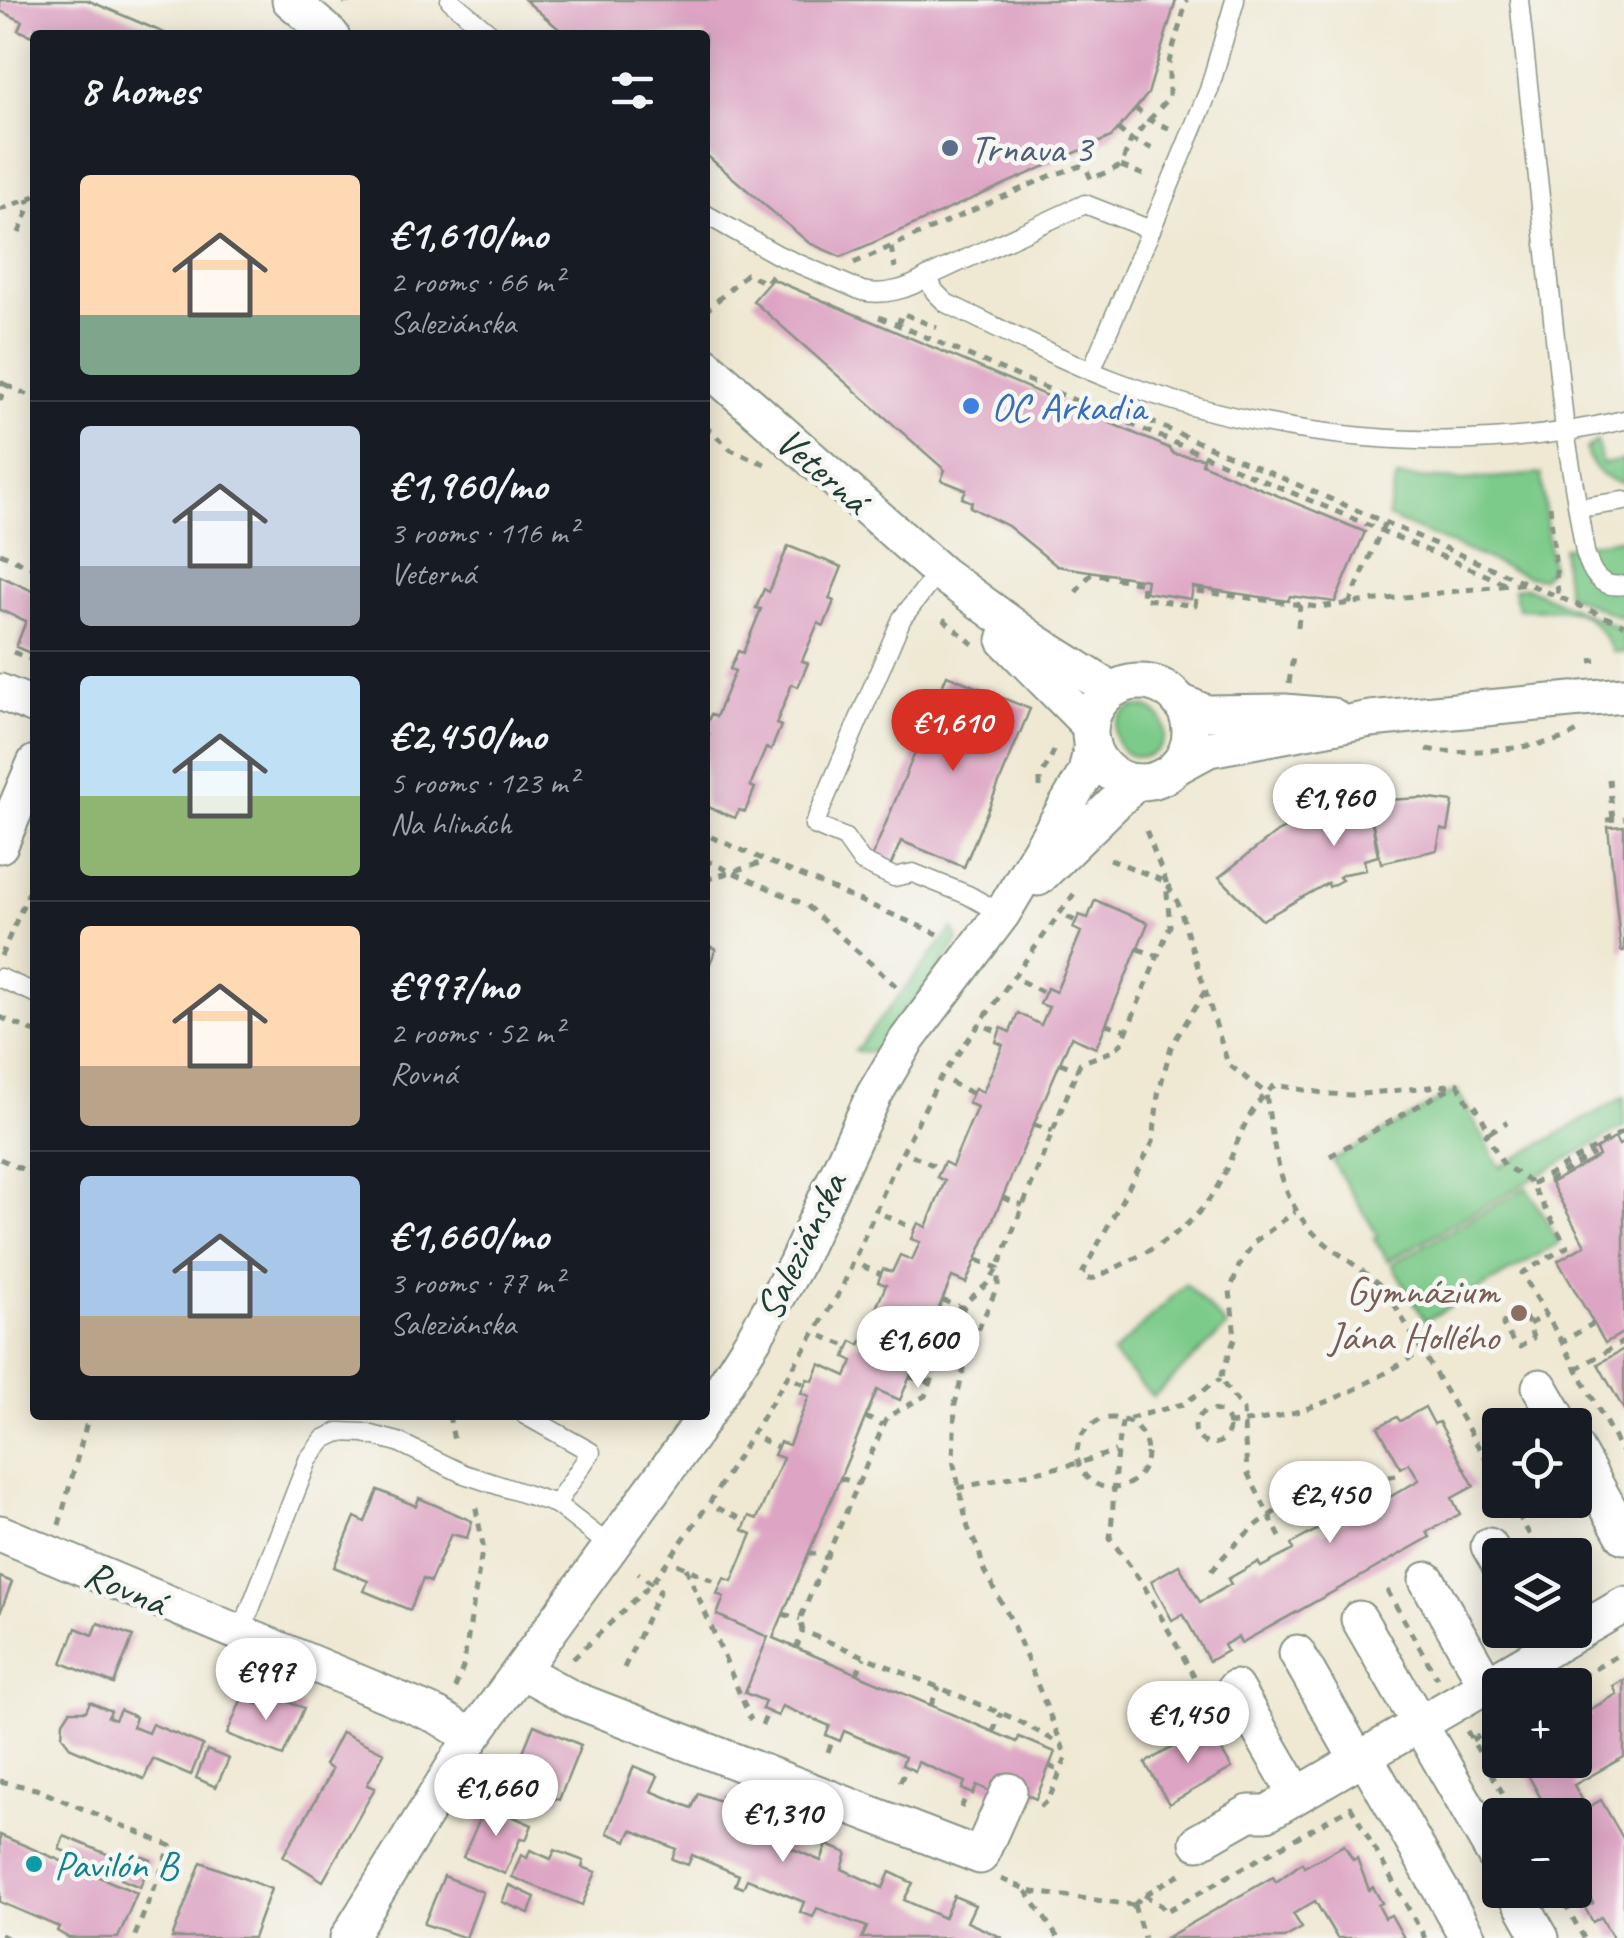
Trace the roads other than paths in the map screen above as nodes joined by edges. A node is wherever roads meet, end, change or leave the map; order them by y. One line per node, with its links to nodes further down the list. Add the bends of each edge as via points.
1 (290, 0): 5 (street)
2 (450, 0): 6 (lane)
3 (1235, 0): 8 (lane, via 1209,90)
4 (1519, 0): 13 (lane)
5 (324, 30)
6 (486, 30)
7 (710, 217): 9 (lane, via 862,291 899,289)
8 (1151, 230): 9 (lane, via 1085,204); 11 (lane)
9 (928, 277): 11 (lane, via 946,303)
10 (710, 369): 16 (street, Veterná)
11 (1091, 371): 13 (lane, via 1204,409 1350,435 1492,439)
12 (1624, 420): 13 (lane)
13 (1566, 431): 15 (lane)
14 (1624, 502): 15 (lane)
15 (1578, 508): 17 (lane, via 1590,571 1600,581)
16 (940, 572): 18 (street, Veterná); 24 (street, Veterná); 29 (lane, via 902,618 814,825 846,838 862,862 894,877 913,873)
17 (1624, 585)
18 (1112, 690): 21 (street, via 1144,682); 24 (street, via 1097,706)
19 (0, 692): 22 (street)
20 (1624, 696): 23 (street)
21 (1180, 702): 23 (street, via 1206,713); 25 (street, via 1190,735)
22 (30, 704)
23 (1370, 719): 25 (street, via 1209,750)
24 (1091, 736): 27 (street, via 1104,766); 29 (street, Saleziánska, via 1086,773)
25 (1176, 766): 27 (street, via 1158,779)
26 (30, 775): 28 (street)
27 (1136, 782): 29 (street, Saleziánska)
28 (0, 846)
29 (1002, 914): 33 (street, Saleziánska, via 906,1041 874,1095 795,1266)
30 (0, 978): 31 (lane)
31 (30, 991)
32 (1540, 1386): 34 (street)
33 (710, 1407)
34 (1552, 1408)
35 (534, 1420): 38 (lane, via 592,1452)
36 (702, 1420): 41 (street, Saleziánska)
37 (1592, 1479): 40 (street)
38 (556, 1504): 41 (lane); 46 (lane, via 464,1474 398,1442 339,1432 308,1460)
39 (0, 1533): 46 (street, Rovná)
40 (1624, 1536)
41 (610, 1547): 50 (street, Saleziánska)
42 (1427, 1580): 51 (street)
43 (1624, 1605): 45 (street)
44 (1359, 1618): 54 (street)
45 (1592, 1619)
46 (240, 1635): 55 (street, Rovná, via 438,1716)
47 (1534, 1648): 49 (street)
48 (1297, 1653): 56 (street)
49 (1508, 1668)
50 (522, 1670): 55 (street, Saleziánska); 58 (street, via 573,1699 980,1856)
51 (1482, 1675)
52 (1482, 1687): 54 (street)
53 (1219, 1690): 57 (street)
54 (1420, 1723): 56 (street); 59 (street)
55 (472, 1738): 62 (street, Saleziánska)
56 (1361, 1757): 57 (street); 63 (street)
57 (1297, 1796): 60 (street, via 1266,1813 1250,1813)
58 (1018, 1801)
59 (1482, 1832)
60 (1192, 1856)
61 (1524, 1908): 64 (street)
62 (348, 1938)
63 (1468, 1938)
64 (1541, 1938)

